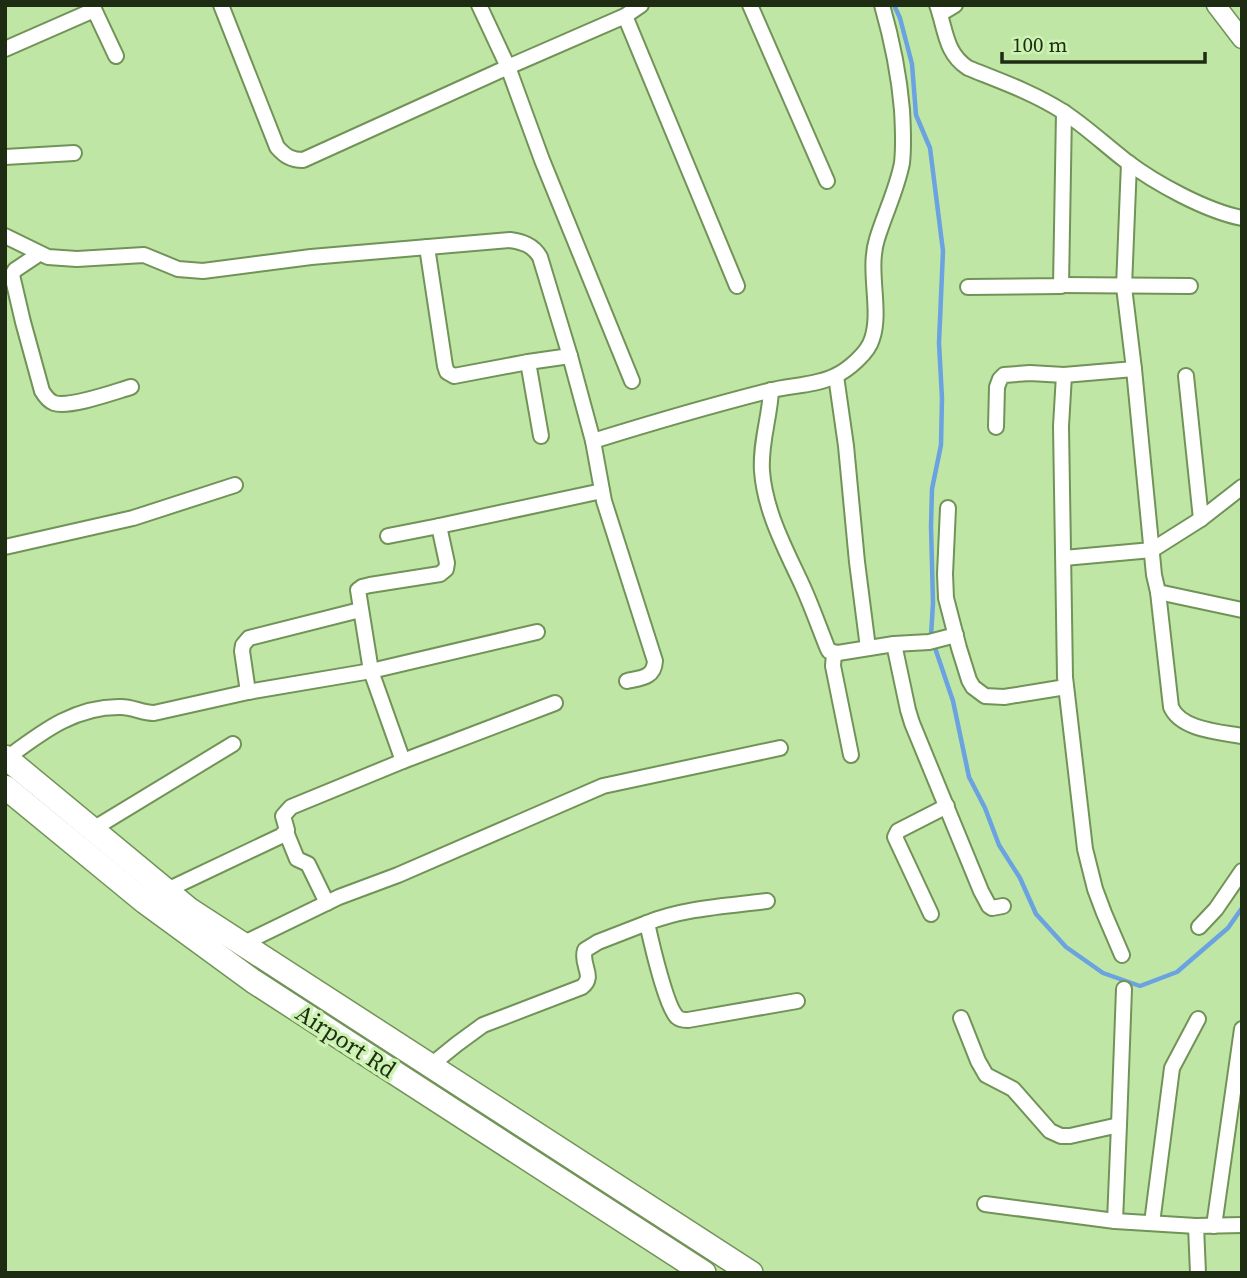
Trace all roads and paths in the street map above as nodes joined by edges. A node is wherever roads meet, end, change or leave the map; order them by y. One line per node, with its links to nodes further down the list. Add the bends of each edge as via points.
1 (221, 5): 14 (street, via 277,147 295,160)
2 (480, 5): 14 (street)
3 (641, 5): 10 (street)
4 (750, 5): 19 (street)
5 (882, 5): 33 (street, via 900,79 902,162 874,247 873,339 865,352)
6 (955, 5): 9 (street)
7 (1216, 5): 11 (street)
8 (93, 7): 12 (street); 13 (street)
9 (938, 10): 15 (street, via 959,62 1035,94)
10 (625, 16): 14 (street); 25 (street)
11 (1242, 39)
12 (5, 49)
13 (116, 56)
14 (508, 67): 35 (street)
15 (1065, 113): 18 (street); 24 (street)
16 (74, 153): 17 (street)
17 (5, 157)
18 (1129, 163): 20 (street, via 1183,195); 28 (street)
19 (827, 180)
20 (1242, 218)
21 (5, 236): 23 (street)
22 (427, 247): 23 (street, via 204,271 178,269 144,255 58,259); 29 (street, via 510,240 536,250); 30 (street, via 447,372 454,376)
23 (39, 254): 36 (street, via 15,270 13,279 42,391 54,403 69,404)
24 (1061, 285): 27 (street); 28 (street)
25 (737, 286)
26 (1190, 286): 28 (street)
27 (968, 287)
28 (1124, 287): 31 (street)
29 (570, 356): 30 (street); 40 (street)
30 (528, 362): 39 (street)
31 (1134, 369): 32 (street); 49 (street)
32 (1064, 375): 38 (street, via 1004,375 997,387); 50 (street)
33 (836, 376): 37 (street); 57 (street)
34 (1186, 376): 45 (street)
35 (632, 381)
36 (131, 387)
37 (771, 390): 40 (street); 58 (street, via 762,471 770,510 827,648)
38 (996, 427)
39 (541, 436)
40 (593, 441): 43 (street)
41 (235, 485): 48 (street, via 133,518)
42 (1242, 487): 45 (street)
43 (602, 491): 46 (street); 60 (street, via 655,661 652,673)
44 (948, 508): 55 (street, via 945,584)
45 (1200, 519): 49 (street)
46 (439, 526): 47 (street); 52 (street, via 447,563 444,572 362,587 358,590)
47 (388, 536)
48 (5, 547)
49 (1152, 550): 50 (street); 51 (street)
50 (1064, 558): 61 (street)
51 (1158, 592): 53 (street); 64 (street, via 1174,714 1195,726)
52 (360, 610): 59 (street); 62 (street, via 249,638 242,651)
53 (1242, 610)
54 (537, 632): 59 (street)
55 (953, 636): 56 (street); 61 (street, via 969,680 985,696)
56 (894, 644): 57 (street); 71 (street, via 908,710)
57 (868, 648): 58 (street)
58 (834, 653): 67 (street)
59 (371, 671): 62 (street); 69 (street)
60 (627, 681)
61 (1066, 687): 83 (street, via 1085,849 1095,889)
62 (248, 692): 68 (street, via 154,713 125,707 87,712 64,719)
63 (555, 704): 69 (street)
64 (1242, 736)
65 (233, 744): 72 (street)
66 (780, 748): 77 (street, via 603,786)
67 (851, 755)
68 (6, 758): 72 (main road)
69 (404, 761): 73 (street, via 291,807 283,816)
70 (5, 787): 97 (main road, Airport Rd, via 145,902 253,981)
71 (947, 806): 78 (street, via 987,904); 79 (street, via 898,831 895,837)
72 (93, 829): 75 (main road)
73 (286, 832): 75 (street); 77 (street, via 297,859 308,864)
74 (1242, 871): 81 (street)
75 (165, 891): 82 (main road)
76 (767, 901): 80 (street, via 683,912)
77 (327, 903): 82 (street)
78 (1003, 906)
79 (932, 914)
80 (647, 923): 85 (street, via 677,1017 688,1020); 89 (street, via 585,950 589,979 582,987 483,1025)
81 (1199, 927)
82 (242, 943): 89 (main road)
83 (1122, 955)
84 (1124, 989): 90 (street)
85 (797, 1002)
86 (961, 1018): 90 (street, via 986,1076 1013,1089 1049,1131 1070,1136)
87 (1198, 1019): 93 (street, via 1172,1068)
88 (1242, 1029): 96 (street)
89 (432, 1065): 98 (main road)
90 (1119, 1125): 92 (street)
91 (985, 1204): 92 (street)
92 (1115, 1221): 93 (street)
93 (1153, 1223): 95 (street)
94 (1242, 1225): 96 (street)
95 (1196, 1226): 96 (street); 99 (street)
96 (1214, 1226)
97 (704, 1273)
98 (751, 1273)
99 (1198, 1273)

